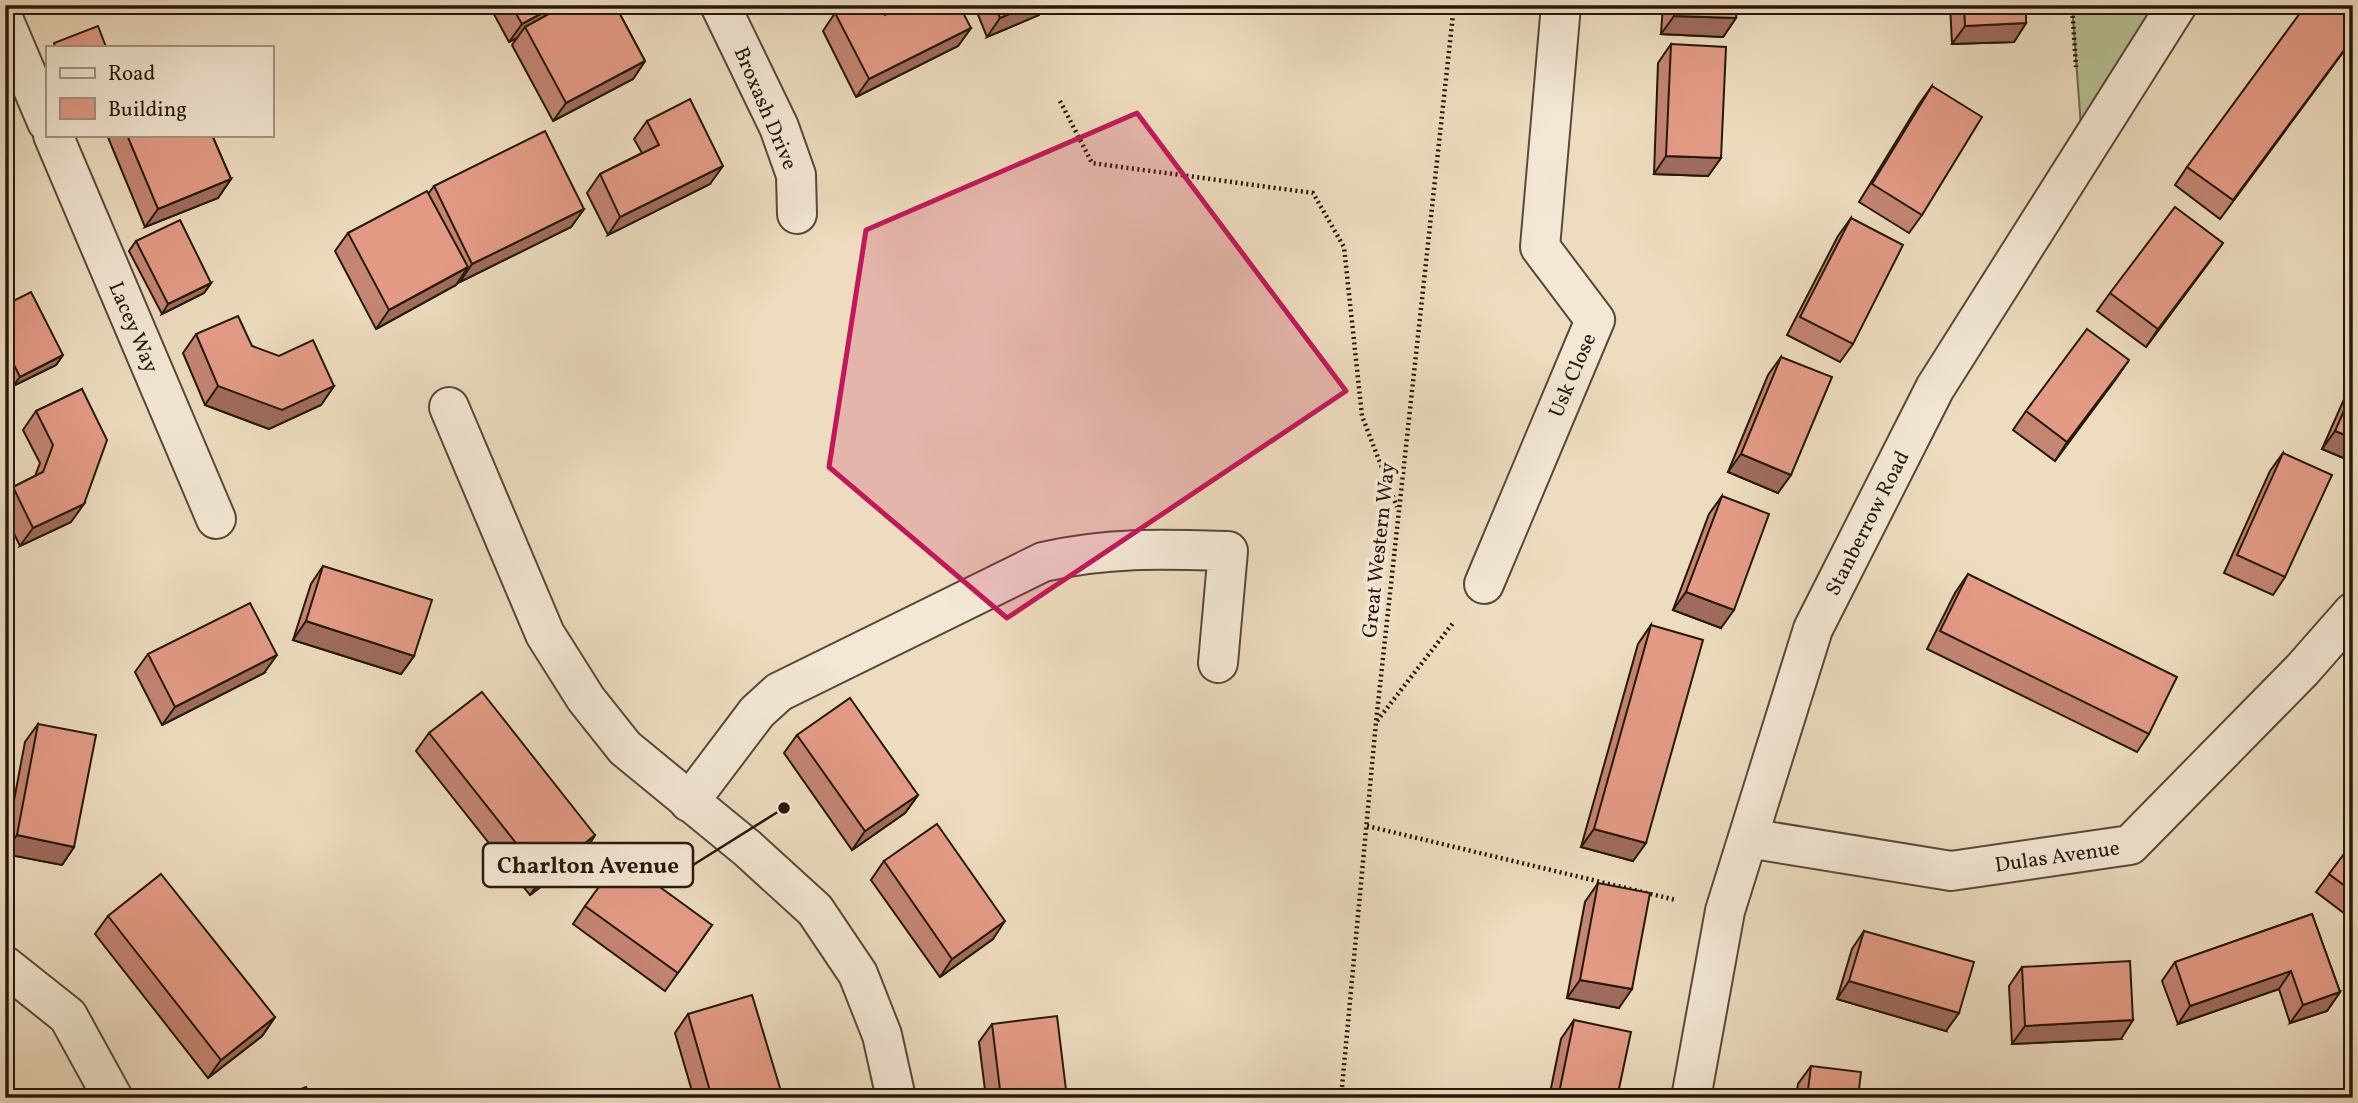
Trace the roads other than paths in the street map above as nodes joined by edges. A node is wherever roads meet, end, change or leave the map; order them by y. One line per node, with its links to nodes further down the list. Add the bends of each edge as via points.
1 (720, 5): 7 (street, Broxash Drive, via 779,127 796,175)
2 (1561, 5): 10 (street, Usk Close, via 1540,247 1595,320)
3 (2177, 5): 14 (street, Stanberrow Road, via 1935,388 1814,629)
4 (5, 23): 5 (street)
5 (46, 120)
6 (53, 136): 9 (street, Lacey Way)
7 (797, 214)
8 (449, 407): 13 (street, via 545,634 586,699 625,748)
9 (216, 519)
10 (1484, 584)
11 (2353, 612): 14 (street, Dulas Avenue, via 2130,845 1951,871)
12 (1218, 663): 13 (street, via 1228,551 1138,548 1089,551 1043,562 779,692 757,712)
13 (689, 802): 17 (street, via 815,910 858,974 882,1035)
14 (1748, 838): 18 (street, Stanberrow Road, via 1725,911)
15 (5, 967): 16 (street, via 68,1016)
16 (113, 1098)
17 (895, 1098)
18 (1690, 1098)

